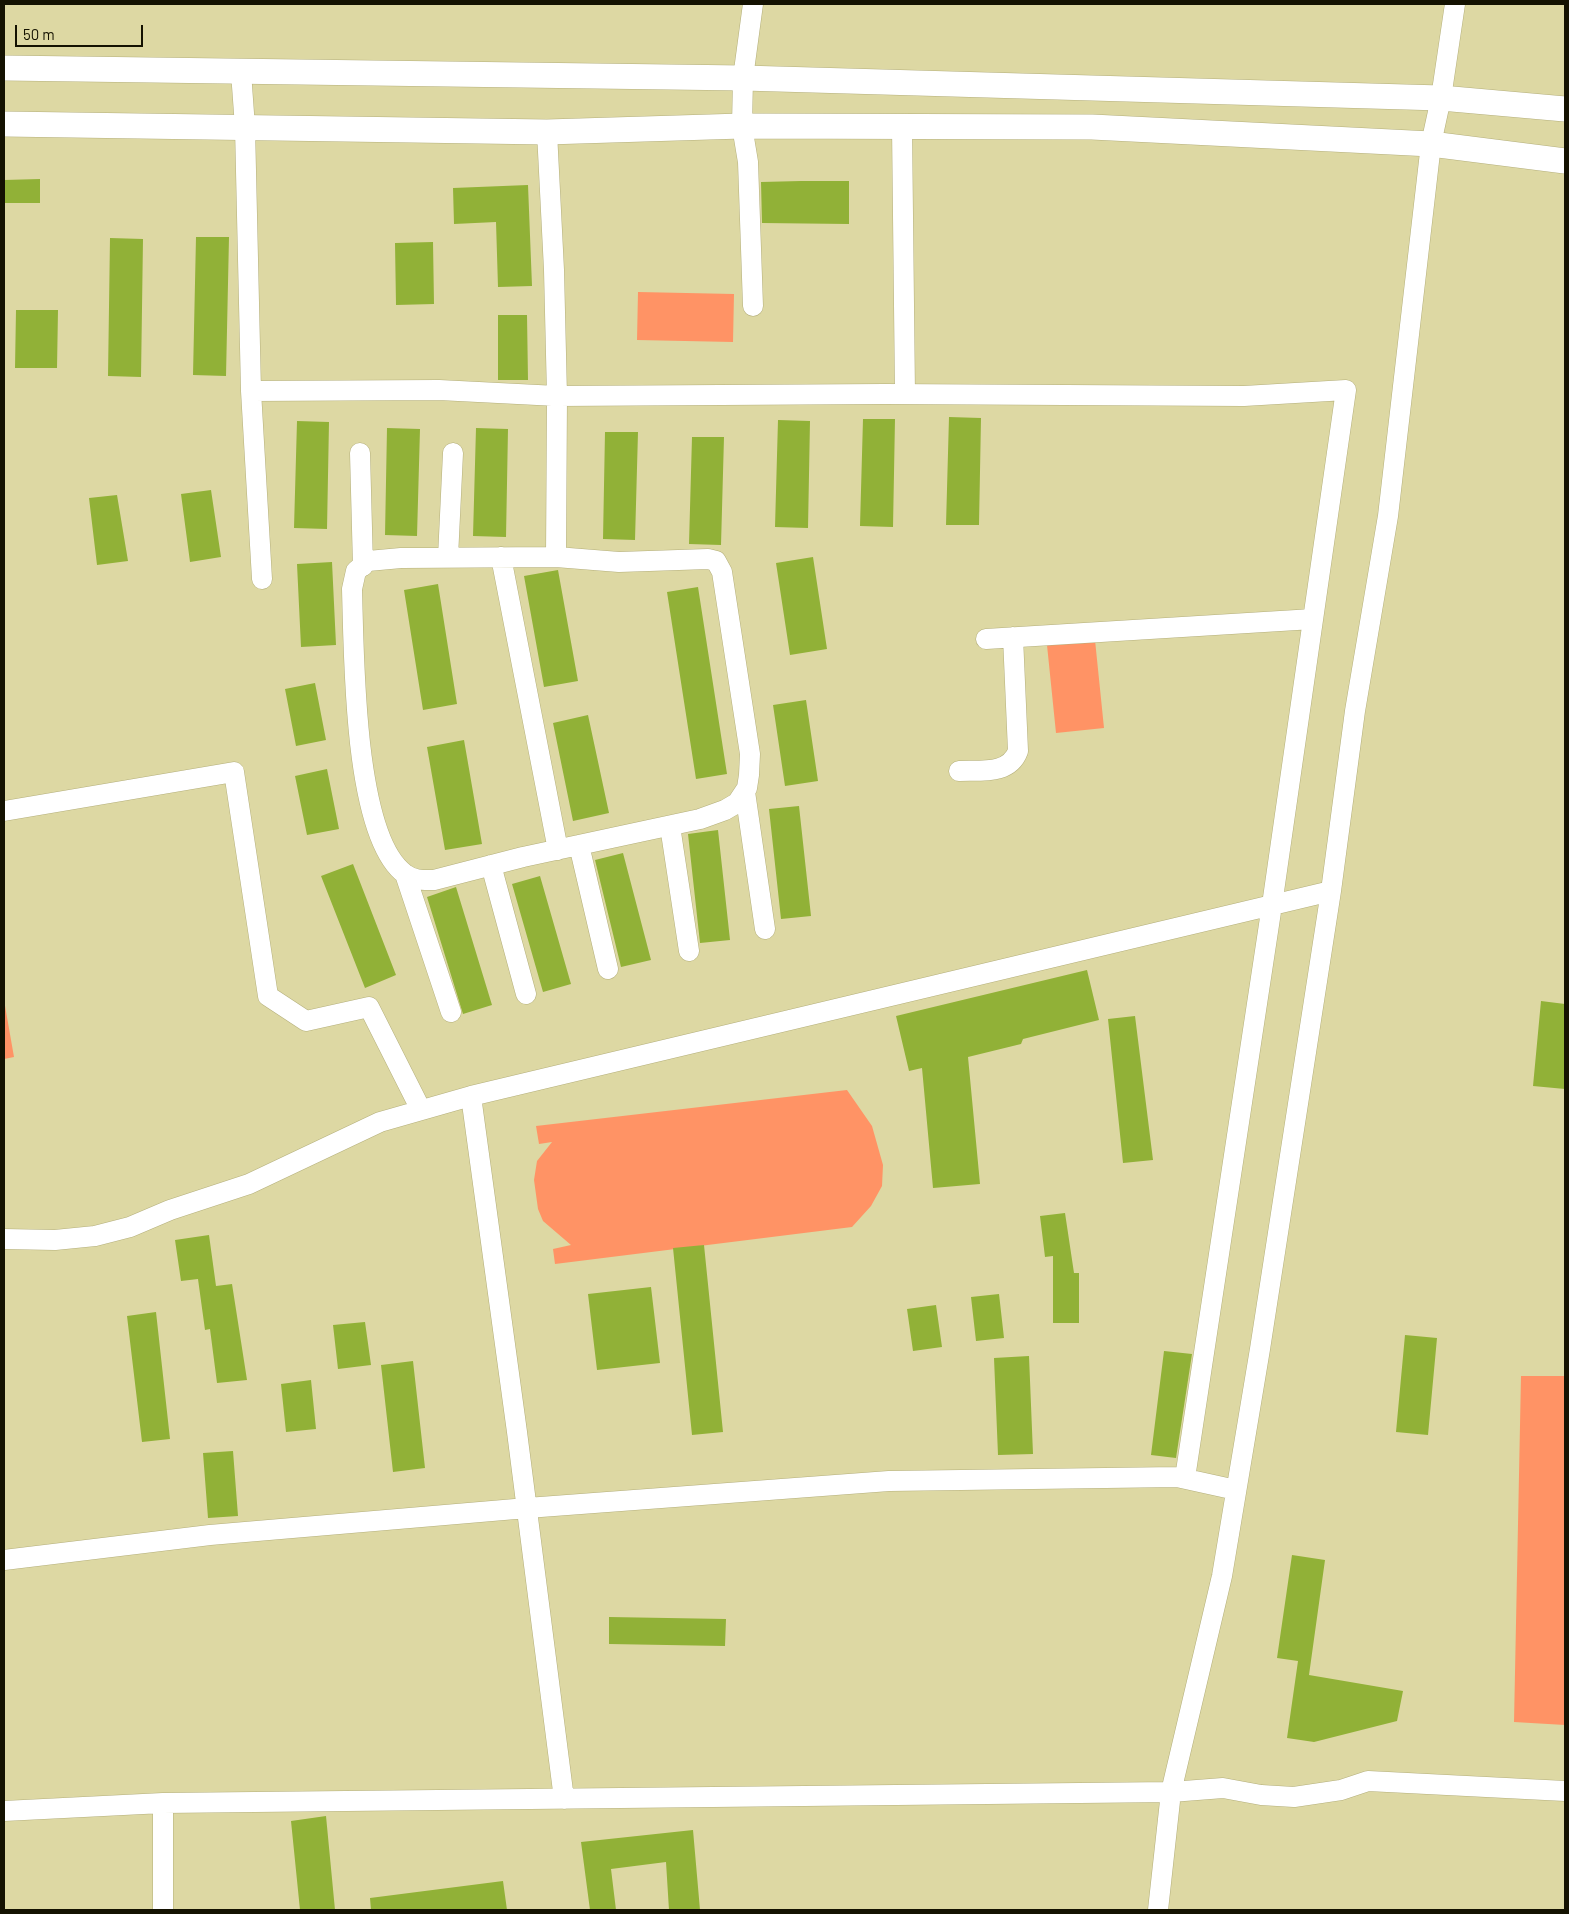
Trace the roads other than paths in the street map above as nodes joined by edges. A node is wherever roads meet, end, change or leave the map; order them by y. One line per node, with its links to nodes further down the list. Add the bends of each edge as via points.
1 (753, 4): 5 (street)
2 (1454, 4): 6 (street)
3 (4, 68): 4 (main road)
4 (241, 72): 5 (main road); 11 (street)
5 (743, 78): 6 (main road); 9 (street)
6 (1441, 98): 7 (main road); 13 (street)
7 (1565, 109)
8 (4, 124): 11 (main road)
9 (742, 126): 10 (main road); 12 (main road); 15 (street, via 748,162)
10 (902, 126): 13 (main road, via 1092,127); 17 (street)
11 (245, 127): 12 (main road); 16 (street)
12 (547, 132): 18 (street)
13 (1431, 144): 14 (main road); 37 (street, via 1388,516 1355,711)
14 (1565, 161)
15 (753, 306)
16 (251, 392): 18 (street, via 439,390); 25 (street)
17 (905, 394): 18 (street); 26 (street, via 1244,396 1346,390)
18 (557, 396): 23 (street)
19 (360, 453): 24 (street)
20 (454, 453): 21 (street)
21 (448, 557): 22 (street); 24 (street, via 368,561)
22 (501, 557): 23 (street); 34 (street)
23 (556, 557): 30 (street, via 619,562 716,561 722,572 750,754)
24 (363, 566): 36 (street, via 356,571 352,589 355,706 368,798 378,832 387,854)
25 (262, 579)
26 (1313, 619): 27 (street); 38 (street)
27 (1013, 637): 28 (street); 29 (street, via 1018,751 1015,759 1008,766 996,769)
28 (986, 638)
29 (959, 770)
30 (745, 792): 32 (street, via 737,803 725,810); 39 (street)
31 (4, 811): 45 (street, via 234,772 268,996 306,1021 369,1007)
32 (670, 826): 33 (street); 40 (street)
33 (579, 845): 34 (street); 41 (street)
34 (558, 850): 35 (street)
35 (491, 865): 36 (street, via 434,880 419,881); 42 (street)
36 (405, 874): 43 (street)
37 (1331, 890): 38 (street); 48 (street)
38 (1272, 905): 44 (street); 47 (street)
39 (765, 929)
40 (689, 951)
41 (608, 969)
42 (526, 994)
43 (451, 1012)
44 (471, 1096): 45 (street); 49 (street)
45 (421, 1110): 46 (street, via 380,1122 249,1184 130,1227 95,1236 55,1240)
46 (4, 1239)
47 (1185, 1478): 48 (street); 49 (street, via 889,1481)
48 (1236, 1490): 52 (street, via 1222,1576)
49 (527, 1508): 50 (street, via 210,1535); 53 (street)
50 (4, 1560)
51 (1565, 1790): 52 (street, via 1368,1781 1341,1790 1294,1797 1223,1788)
52 (1170, 1792): 53 (street); 57 (street)
53 (564, 1799): 54 (street)
54 (163, 1803): 55 (street); 56 (street)
55 (4, 1811)
56 (163, 1910)
57 (1158, 1910)

